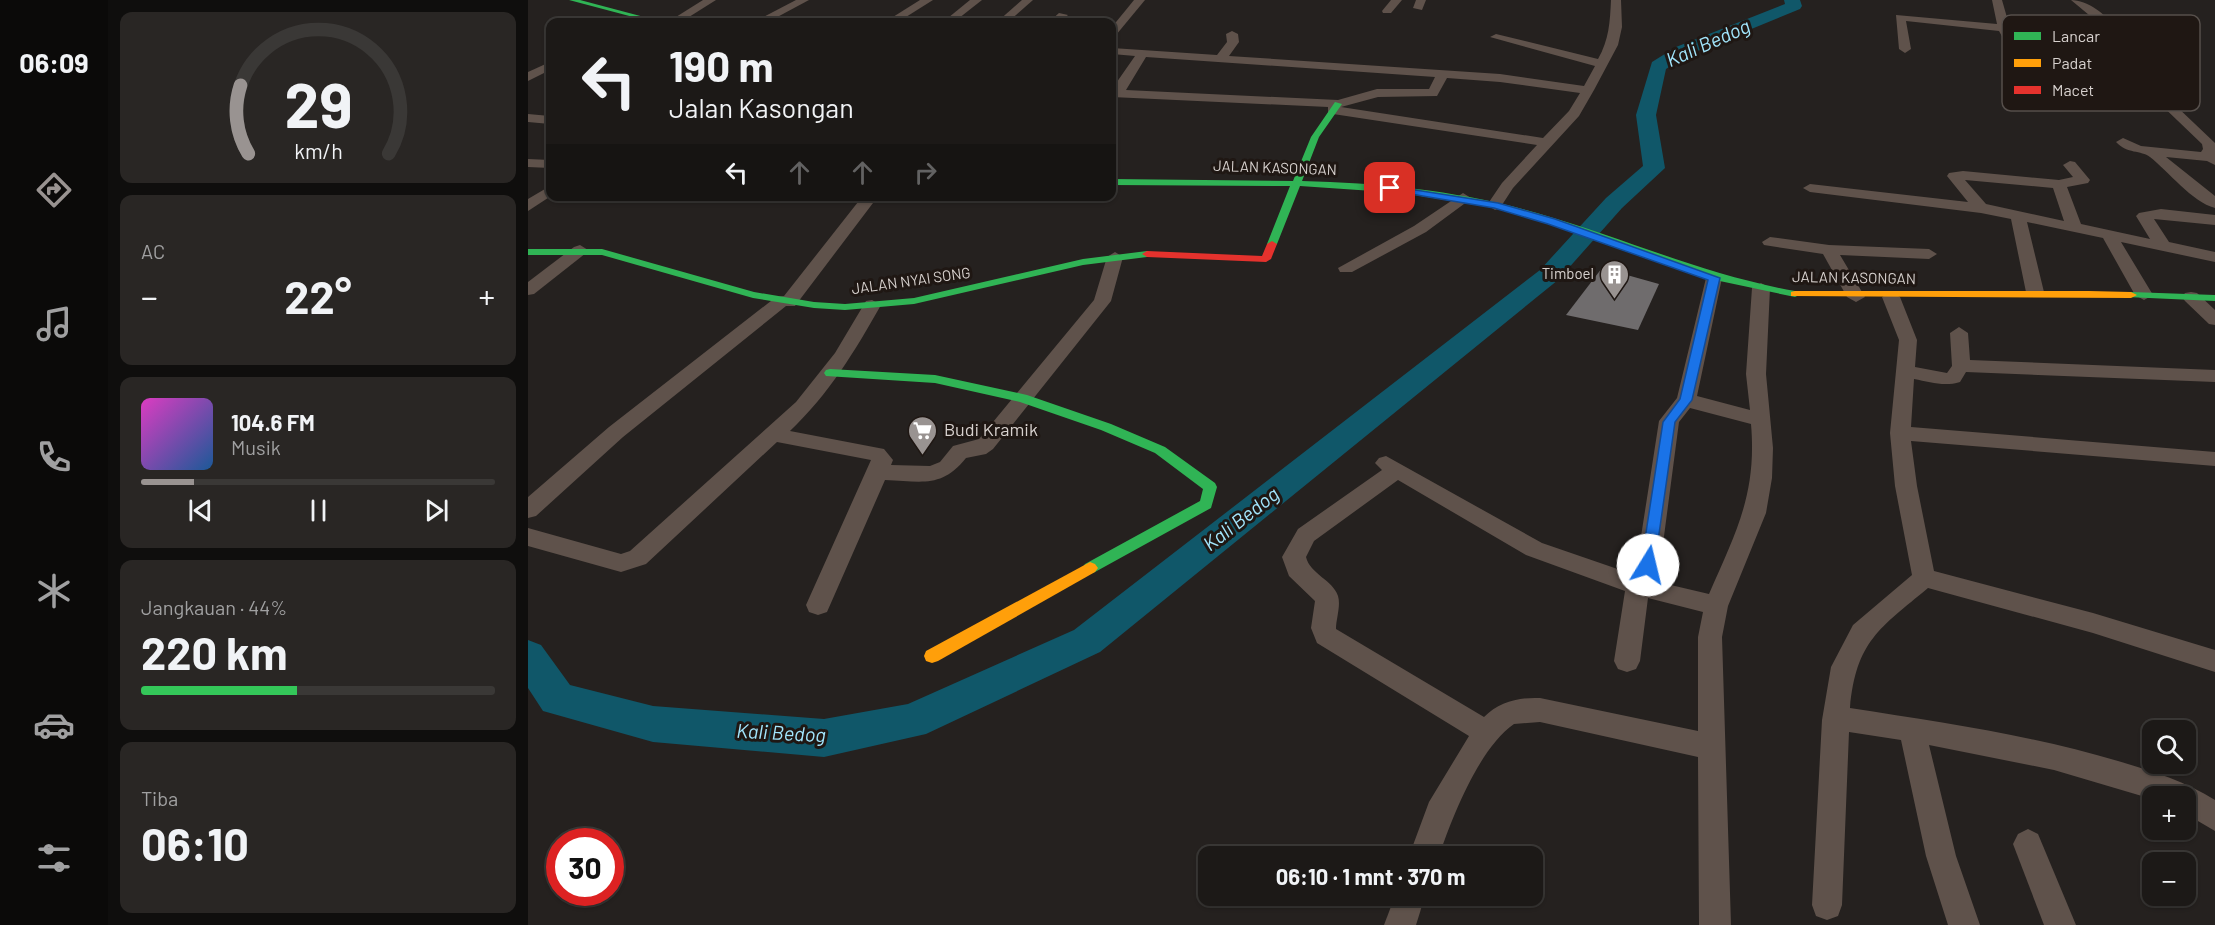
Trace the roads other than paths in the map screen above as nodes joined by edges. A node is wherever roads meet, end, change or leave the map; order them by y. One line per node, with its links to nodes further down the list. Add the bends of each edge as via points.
1 (572, 0): 13 (street)
2 (711, 0): 20 (street)
3 (804, 0): 15 (street)
4 (928, 0): 22 (street)
5 (977, 0): 23 (street)
6 (1028, 0): 24 (street)
7 (1124, 0): 12 (street)
8 (1397, 0): 14 (street)
9 (1616, 0): 33 (street, via 1616,27)
10 (1997, 0): 17 (street)
11 (2076, 0): 18 (street)
12 (1139, 1): 25 (street)
13 (607, 3): 19 (street)
14 (1388, 10)
15 (776, 13): 16 (street); 21 (street)
16 (804, 14)
17 (2004, 15)
18 (2095, 15)
19 (643, 18)
20 (681, 18)
21 (767, 18)
22 (898, 18)
23 (953, 18)
24 (1007, 18)
25 (1116, 28)
26 (2002, 28): 29 (street, via 1900,17)
27 (1232, 34): 32 (street, via 1233,42)
28 (1496, 37): 33 (street)
29 (1905, 49)
30 (1116, 51): 31 (street)
31 (1143, 53): 32 (street); 38 (street)
32 (1221, 58): 35 (street)
33 (1602, 64): 37 (street)
34 (546, 68): 36 (street)
35 (1443, 74): 37 (street); 39 (street, via 1433,93 1377,93)
36 (528, 77)
37 (1588, 90): 44 (street)
38 (1118, 93): 39 (street)
39 (1336, 107): 44 (street); 52 (street, via 1314,137)
40 (2174, 111): 46 (street, via 2208,143)
41 (528, 118): 42 (street)
42 (546, 120)
43 (2123, 142): 45 (street, via 2138,150)
44 (1549, 143): 58 (street, via 1507,186)
45 (2152, 151): 46 (street); 57 (street)
46 (2212, 159)
47 (528, 163): 48 (street)
48 (546, 164)
49 (2070, 165): 51 (street, via 2083,180)
50 (1116, 182): 52 (street, JALAN KASONGAN)
51 (2059, 184): 60 (street, via 1954,176); 62 (street)
52 (1296, 186): 55 (street, JALAN KASONGAN, via 1383,188); 72 (street, JALAN NYAI SONG, via 1266,259)
53 (1810, 188): 60 (street)
54 (546, 193): 59 (street)
55 (1463, 198): 58 (street, JALAN KASONGAN); 73 (street, via 1420,229)
56 (866, 201): 83 (street)
57 (2215, 203)
58 (1495, 205): 74 (street, JALAN KASONGAN)
59 (528, 206)
60 (1981, 208): 61 (street)
61 (2018, 215): 62 (street); 77 (street)
62 (2074, 226): 64 (street)
63 (2213, 228): 66 (street, via 2194,218 2144,216)
64 (2109, 235): 66 (street); 78 (street)
65 (1770, 242): 68 (street)
66 (2163, 246): 71 (street)
67 (580, 250): 69 (street, JALAN NYAI SONG); 76 (street); 83 (street, JALAN NYAI SONG, via 614,255)
68 (1829, 250): 70 (street); 79 (street)
69 (528, 252)
70 (1929, 254)
71 (2215, 256)
72 (1115, 257): 84 (street, JALAN NYAI SONG, via 962,291); 91 (street, via 1102,301)
73 (1346, 268)
74 (1714, 278): 75 (street, JALAN KASONGAN); 92 (street)
75 (1761, 288): 79 (street, JALAN KASONGAN); 93 (street, via 1756,374)
76 (528, 290)
77 (2035, 292): 78 (street, JALAN KASONGAN); 80 (street, JALAN KASONGAN)
78 (2144, 295): 81 (street, JALAN KASONGAN)
79 (1856, 297): 80 (street, JALAN KASONGAN)
80 (1891, 297): 88 (street, via 1908,340)
81 (2192, 297): 82 (street, JALAN KASONGAN); 85 (street)
82 (2215, 298)
83 (786, 301): 84 (street, JALAN NYAI SONG, via 833,307); 98 (street, via 616,432)
84 (872, 305): 89 (street)
85 (2215, 320)
86 (1959, 333): 87 (street)
87 (1961, 366): 88 (street, via 1948,380); 90 (street)
88 (1906, 370): 94 (street)
89 (830, 373): 91 (street, via 934,379); 95 (street)
90 (2215, 376)
91 (1023, 398): 97 (street, via 987,444 960,451 943,470 928,474); 104 (street, via 1160,450 1204,480 1210,487 1210,496 1206,504)
92 (1686, 400): 93 (street); 101 (street, via 1669,422)
93 (1760, 420): 103 (street, via 1763,448 1755,513)
94 (1900, 433): 96 (street); 100 (street)
95 (776, 435): 97 (street, via 877,454 883,460); 99 (street, via 634,561 621,563)
96 (2215, 459)
97 (878, 472): 102 (street)
98 (528, 510)
99 (528, 537)
100 (1924, 578): 106 (street, via 2093,623); 107 (street, via 1860,634 1848,654)
101 (1642, 587): 103 (street); 105 (street); 109 (street, via 1534,549 1392,467 1306,535 1294,557 1297,569 1328,598 1323,628 1326,636)
102 (818, 605)
103 (1716, 606): 110 (street, via 1710,649)
104 (932, 656)
105 (1627, 661)
106 (2215, 661)
107 (1836, 718): 108 (street); 116 (street)
108 (1912, 730): 111 (street, via 2087,764); 120 (street, via 1941,856)
109 (1487, 733): 110 (street, via 1502,717 1533,709); 115 (street, via 1439,812)
110 (1712, 747): 119 (street)
111 (2155, 786)
112 (2196, 805): 113 (street)
113 (2215, 817)
114 (2028, 844): 121 (street)
115 (1427, 846)
116 (1827, 905)
117 (1407, 906): 118 (street)
118 (1400, 925)
119 (1715, 925)
120 (1964, 925)
121 (2060, 925)

